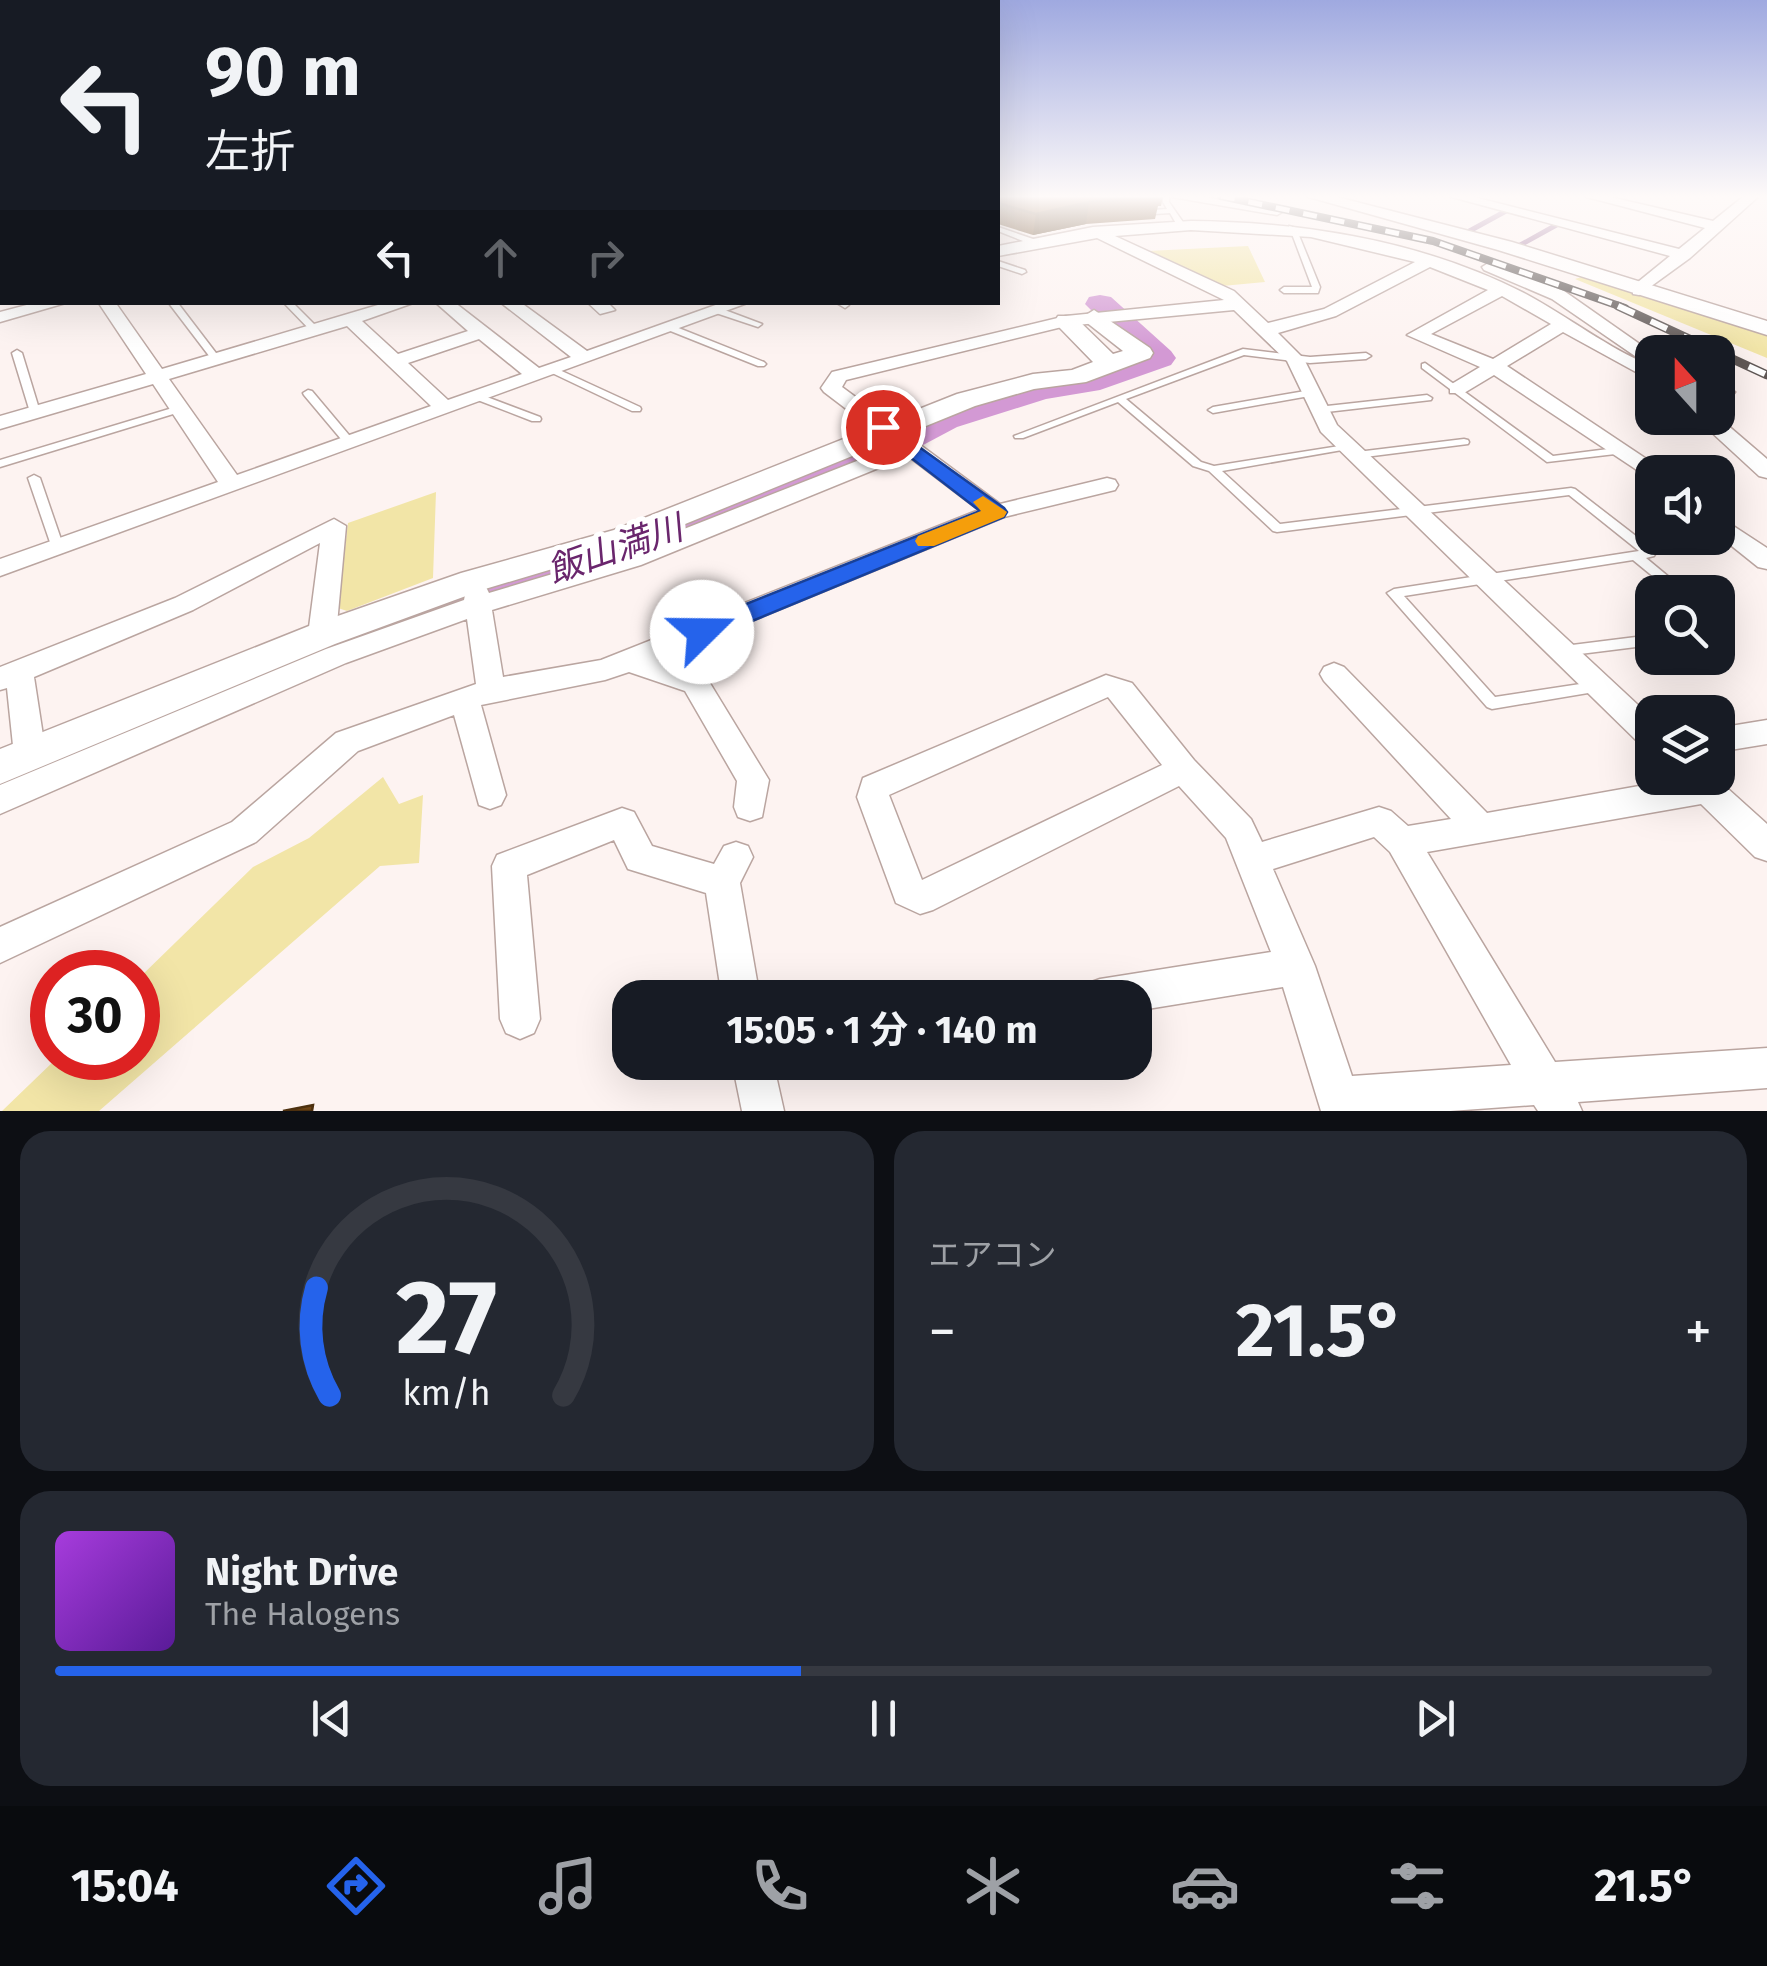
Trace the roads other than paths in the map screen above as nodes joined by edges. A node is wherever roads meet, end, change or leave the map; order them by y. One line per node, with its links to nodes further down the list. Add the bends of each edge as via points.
1 (1130, 248): 15 (street)
2 (1300, 248): 13 (lane, via 1315,291)
3 (1385, 248): 9 (street)
4 (1424, 248): 35 (street, via 1558,296)
5 (1512, 248): 14 (street)
6 (1656, 248): 8 (street)
7 (1692, 248): 8 (street)
8 (1684, 255): 14 (street)
9 (1430, 261): 12 (street); 32 (street, via 1340,310)
10 (1000, 264): 11 (lane)
11 (1022, 272)
12 (1502, 289): 29 (street); 45 (street, via 1416,334)
13 (1284, 290)
14 (1640, 290): 31 (street)
15 (1240, 304): 25 (street); 32 (street)
16 (49, 305): 26 (street)
17 (112, 305): 47 (street)
18 (174, 305): 38 (lane)
19 (290, 305): 33 (lane)
20 (398, 305): 27 (street)
21 (447, 305): 34 (street)
22 (512, 305): 39 (street)
23 (734, 305): 24 (street)
24 (720, 310): 28 (lane); 30 (street)
25 (1097, 316): 63 (street, via 1109,364 966,400); 63 (street, via 839,376 831,388)
26 (0, 317)
27 (350, 319): 33 (street); 41 (street)
28 (758, 324)
29 (1564, 324): 43 (street); 45 (street)
30 (671, 328): 39 (street); 42 (lane)
31 (1767, 328)
32 (1266, 329): 40 (street)
33 (315, 330): 38 (street)
34 (482, 332): 41 (street); 46 (street)
35 (1635, 348)
36 (17, 354): 58 (lane)
37 (1366, 356): 40 (lane)
38 (216, 359): 47 (street)
39 (586, 359): 46 (street)
40 (1294, 359): 51 (lane, via 1243,352); 53 (street)
41 (395, 361): 55 (street)
42 (761, 364)
43 (1635, 364)
44 (1425, 366): 48 (lane)
45 (1494, 366): 48 (street); 66 (street)
46 (545, 373): 50 (street); 56 (lane)
47 (156, 377): 54 (street); 58 (street)
48 (1457, 389): 66 (lane, via 1551,460)
49 (308, 393): 65 (lane)
50 (478, 397): 55 (street); 59 (lane)
51 (1120, 398): 62 (lane); 70 (lane, via 1197,464)
52 (1427, 398): 53 (lane)
53 (1315, 401): 57 (lane); 67 (street, via 1328,428)
54 (179, 409): 69 (lane); 74 (street)
55 (446, 409): 65 (street)
56 (636, 409)
57 (1213, 410)
58 (35, 412): 60 (street)
59 (536, 418)
60 (0, 423)
61 (1726, 435): 71 (street)
62 (1019, 436)
63 (900, 439): 75 (street); 84 (street)
64 (1464, 442): 67 (lane)
65 (350, 443): 74 (street)
66 (1624, 450): 68 (street)
67 (1353, 451): 70 (lane); 76 (street)
68 (1635, 459)
69 (0, 464)
70 (1212, 469): 76 (lane, via 1277,528)
71 (1767, 471)
72 (34, 478): 78 (lane)
73 (1107, 485): 75 (street)
74 (232, 486): 78 (street)
75 (996, 512): 88 (street)
76 (1416, 512): 79 (lane, via 1570,491 1650,553); 83 (street)
77 (1735, 537): 80 (street)
78 (58, 548): 81 (street)
79 (1637, 556): 82 (lane); 83 (lane)
80 (1767, 562)
81 (0, 568)
82 (1660, 575)
83 (1490, 579): 87 (street); 91 (lane, via 1394,593 1492,703)
84 (476, 593): 85 (street); 92 (street); 101 (street)
85 (322, 635): 90 (street, via 334,526 184,604); 96 (street)
86 (1635, 642): 87 (lane)
87 (1564, 651): 91 (street)
88 (628, 661): 92 (street); 102 (street, via 695,684 753,780)
89 (1334, 674): 103 (street)
90 (10, 675): 96 (street)
91 (1601, 686): 93 (street)
92 (478, 694): 98 (street); 107 (street, via 347,742 244,832)
93 (1635, 719)
94 (1767, 732): 95 (street)
95 (1735, 737)
96 (15, 761)
97 (1184, 770): 97 (street, via 920,898 909,892 872,796 874,786 1106,686 1122,692); 106 (street, via 1239,828)
98 (490, 795)
99 (1646, 795): 103 (street)
100 (1713, 795): 105 (street)
101 (0, 800)
102 (750, 806)
103 (1480, 828): 104 (street)
104 (1402, 842): 106 (street, via 1379,821); 114 (street)
105 (1767, 846)
106 (1254, 860): 108 (street)
107 (0, 945)
108 (1296, 966): 110 (street); 115 (street)
109 (739, 980): 111 (street, via 729,870 640,858 622,822 506,858)
110 (1152, 990)
111 (520, 1020)
112 (1767, 1068): 114 (street)
113 (756, 1080): 116 (street)
114 (1554, 1097): 115 (street)
115 (1340, 1104)
116 (763, 1111)

